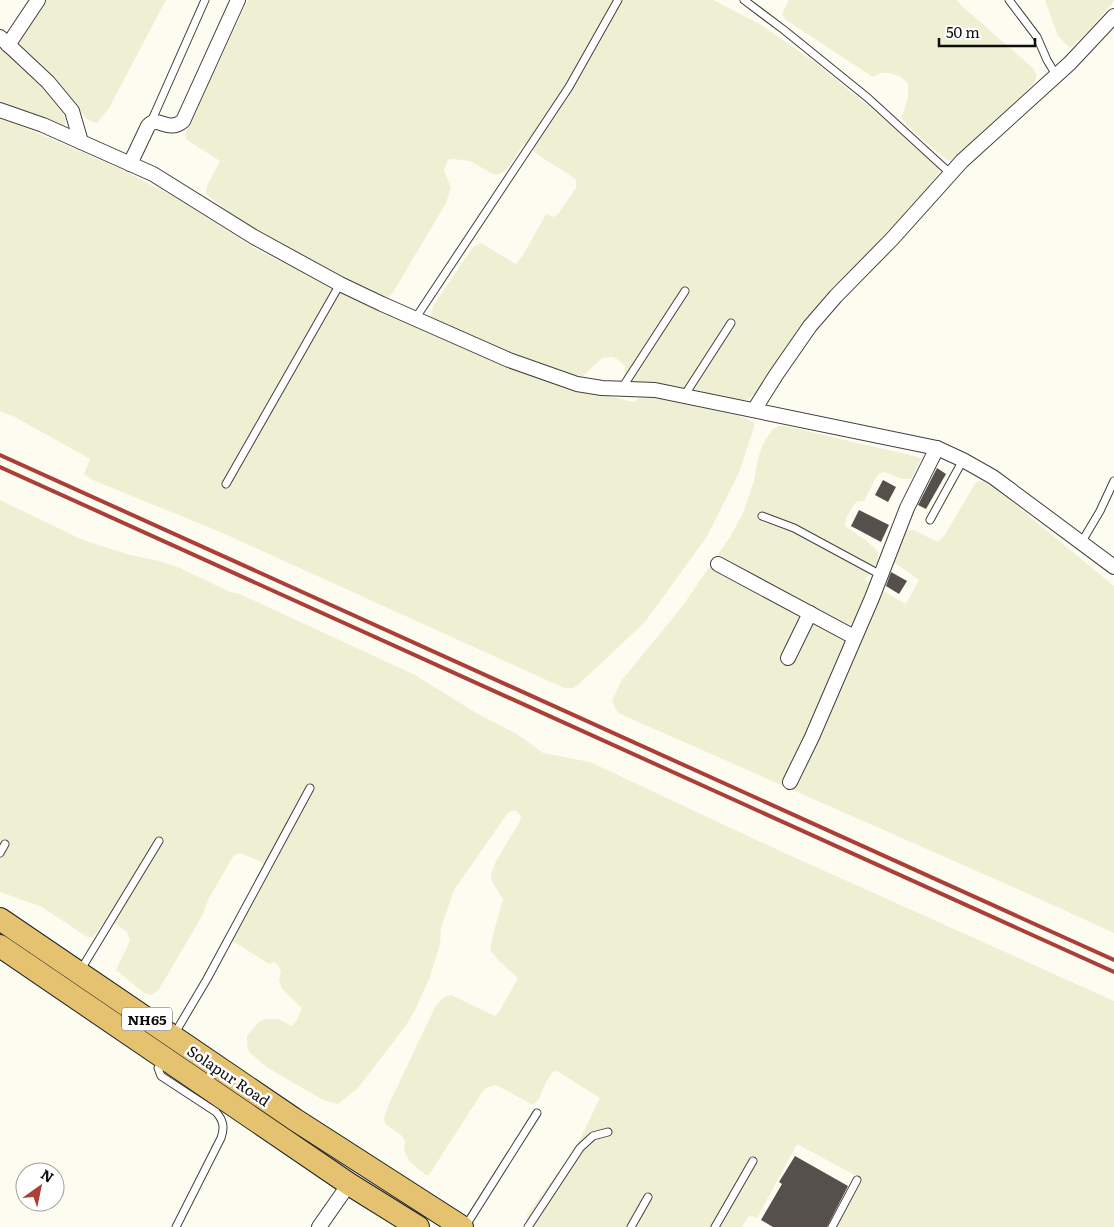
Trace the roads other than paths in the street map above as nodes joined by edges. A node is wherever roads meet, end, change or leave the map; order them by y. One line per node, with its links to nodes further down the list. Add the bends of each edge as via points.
1 (38, 0): 8 (street)
2 (205, 0): 11 (lane)
3 (238, 0): 11 (street, via 183,121 170,127)
4 (618, 0): 17 (lane, via 569,87)
5 (744, 0): 14 (lane, via 868,98)
6 (1009, 0): 9 (lane, via 1037,37)
7 (1114, 16): 9 (street)
8 (4, 41): 12 (street, via 48,82 72,111)
9 (1056, 75): 14 (street)
10 (0, 110): 12 (street)
11 (151, 122): 13 (street)
12 (81, 142): 13 (street)
13 (130, 164): 15 (street, via 153,174 254,237)
14 (950, 174): 21 (street, via 810,326)
15 (340, 284): 17 (street); 25 (lane)
16 (685, 290): 19 (lane)
17 (415, 319): 19 (street, via 509,360 577,384)
18 (731, 323): 20 (lane)
19 (622, 388): 20 (street)
20 (683, 396): 21 (street)
21 (754, 410): 22 (street)
22 (937, 448): 23 (street); 31 (street)
23 (963, 460): 27 (lane); 28 (street, via 993,477)
24 (1114, 481): 28 (lane)
25 (226, 484)
26 (762, 516): 31 (lane, via 794,528)
27 (930, 520)
28 (1081, 543): 30 (street)
29 (718, 564): 32 (street)
30 (1114, 567)
31 (881, 575): 33 (street)
32 (810, 613): 33 (street); 34 (street)
33 (854, 637): 35 (street)
34 (788, 658)
35 (790, 782)
36 (310, 788): 43 (lane)
37 (159, 841): 42 (lane)
38 (5, 844): 39 (lane)
39 (0, 853)
40 (0, 919): 42 (highway, Solapur Road / NH65)
41 (0, 946): 43 (highway, Solapur Road / NH65)
42 (78, 973): 43 (highway, Solapur Road / NH65)
43 (168, 1047): 48 (highway, Solapur Road / NH65, via 276,1134); 50 (lane, via 158,1072 216,1112 222,1119 224,1130); 53 (highway, Solapur Road / NH65, via 294,1119)
44 (537, 1113): 53 (lane)
45 (608, 1132): 54 (lane, via 593,1136 580,1148)
46 (753, 1161): 56 (lane)
47 (857, 1180): 57 (lane)
48 (346, 1181): 51 (street); 52 (highway, Solapur Road / NH65)
49 (648, 1197): 55 (lane)
50 (176, 1227)
51 (319, 1227)
52 (418, 1227)
53 (463, 1227)
54 (528, 1227)
55 (631, 1227)
56 (716, 1227)
57 (832, 1227)

